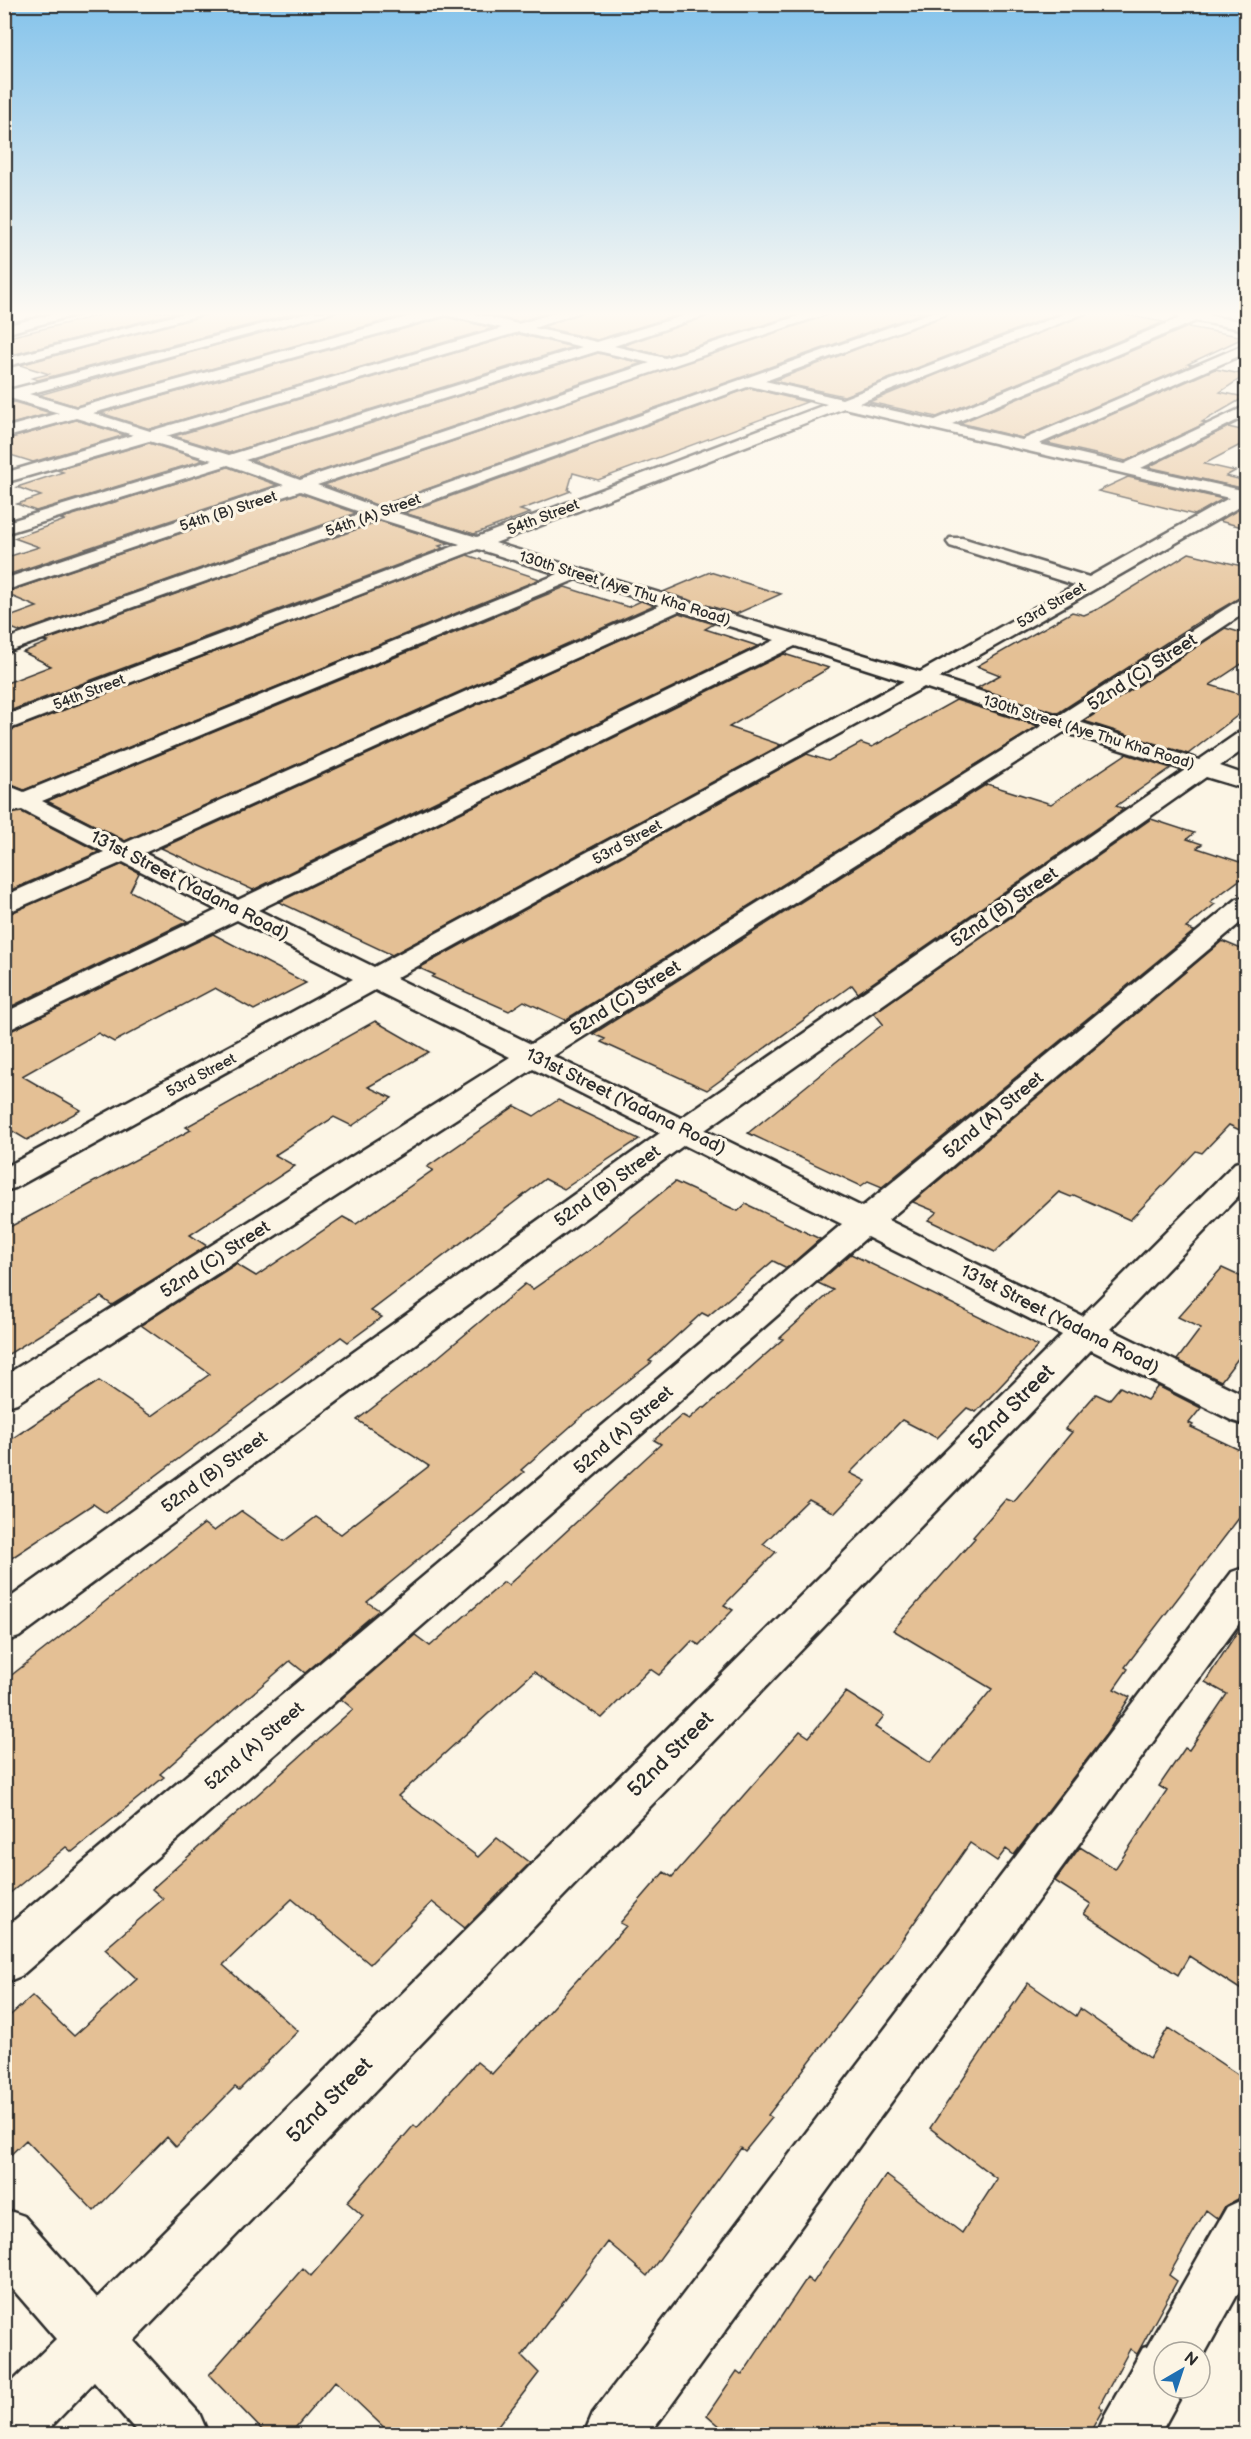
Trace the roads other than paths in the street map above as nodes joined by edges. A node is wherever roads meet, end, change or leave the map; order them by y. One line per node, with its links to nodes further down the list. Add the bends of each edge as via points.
1 (30, 426): 11 (street)
2 (118, 426): 12 (street, 130th Street (Aye Thu Kha Road))
3 (186, 426): 12 (street)
4 (340, 426): 14 (street)
5 (481, 426): 17 (street, 54th (B) Street)
6 (622, 426): 19 (street, 54th (A) Street)
7 (780, 426): 22 (street, 54th Street)
8 (941, 426): 13 (street)
9 (1068, 426): 13 (street)
10 (1214, 426): 15 (street)
11 (4, 433)
12 (152, 436): 14 (street, 130th Street (Aye Thu Kha Road)); 16 (street)
13 (1024, 445): 15 (street)
14 (229, 460): 17 (street, 130th Street (Aye Thu Kha Road)); 20 (street)
15 (1126, 469): 18 (street)
16 (4, 478)
17 (300, 488): 19 (street, 130th Street (Aye Thu Kha Road)); 25 (street, 54th (B) Street)
18 (1246, 497): 24 (street, 53rd Street)
19 (378, 513): 22 (street, 130th Street (Aye Thu Kha Road)); 29 (street, 54th (A) Street)
20 (4, 529)
21 (956, 542): 24 (street)
22 (477, 543): 23 (street, 130th Street (Aye Thu Kha Road)); 32 (street, 54th Street)
23 (576, 573): 26 (street, 130th Street (Aye Thu Kha Road)); 36 (street)
24 (1089, 583): 30 (street, 53rd Street)
25 (4, 585)
26 (676, 604): 28 (street, 130th Street (Aye Thu Kha Road)); 37 (street)
27 (1246, 604): 31 (street, 52nd (C) Street)
28 (793, 639): 30 (street, 130th Street (Aye Thu Kha Road)); 40 (street)
29 (4, 647)
30 (921, 680): 31 (street, 130th Street (Aye Thu Kha Road)); 41 (street, 53rd Street)
31 (1062, 723): 34 (street, 130th Street (Aye Thu Kha Road)); 43 (street, 52nd (C) Street)
32 (4, 724)
33 (1246, 738): 34 (street, 52nd (B) Street)
34 (1204, 768): 35 (street, 130th Street (Aye Thu Kha Road)); 44 (street, 52nd (B) Street)
35 (1246, 782)
36 (11, 800): 37 (street, 131st Street (Yadana Road))
37 (122, 852): 39 (street); 40 (street, 131st Street (Yadana Road))
38 (1246, 905): 47 (street, 52nd (A) Street)
39 (4, 906)
40 (239, 911): 41 (street, 131st Street (Yadana Road)); 42 (street)
41 (378, 979): 43 (street, 131st Street (Yadana Road)); 46 (street, 53rd Street)
42 (4, 1024)
43 (534, 1055): 44 (street, 131st Street (Yadana Road)); 49 (street, 52nd (C) Street)
44 (684, 1130): 47 (street, 131st Street (Yadana Road)); 52 (street, 52nd (B) Street)
45 (1246, 1170): 48 (street, 52nd Street)
46 (4, 1181)
47 (866, 1221): 48 (street, 131st Street (Yadana Road)); 53 (street, 52nd (A) Street)
48 (1086, 1331): 50 (street, 131st Street (Yadana Road)); 56 (street, 52nd Street)
49 (4, 1394)
50 (1246, 1412)
51 (1246, 1583): 61 (street)
52 (4, 1625)
53 (4, 1960)
54 (1246, 2226): 57 (street)
55 (4, 2236): 56 (street)
56 (95, 2339): 59 (street, 52nd Street); 60 (street)
57 (1181, 2340)
58 (1152, 2390): 62 (street)
59 (4, 2433)
60 (178, 2434)
61 (614, 2434)
62 (1127, 2434)

